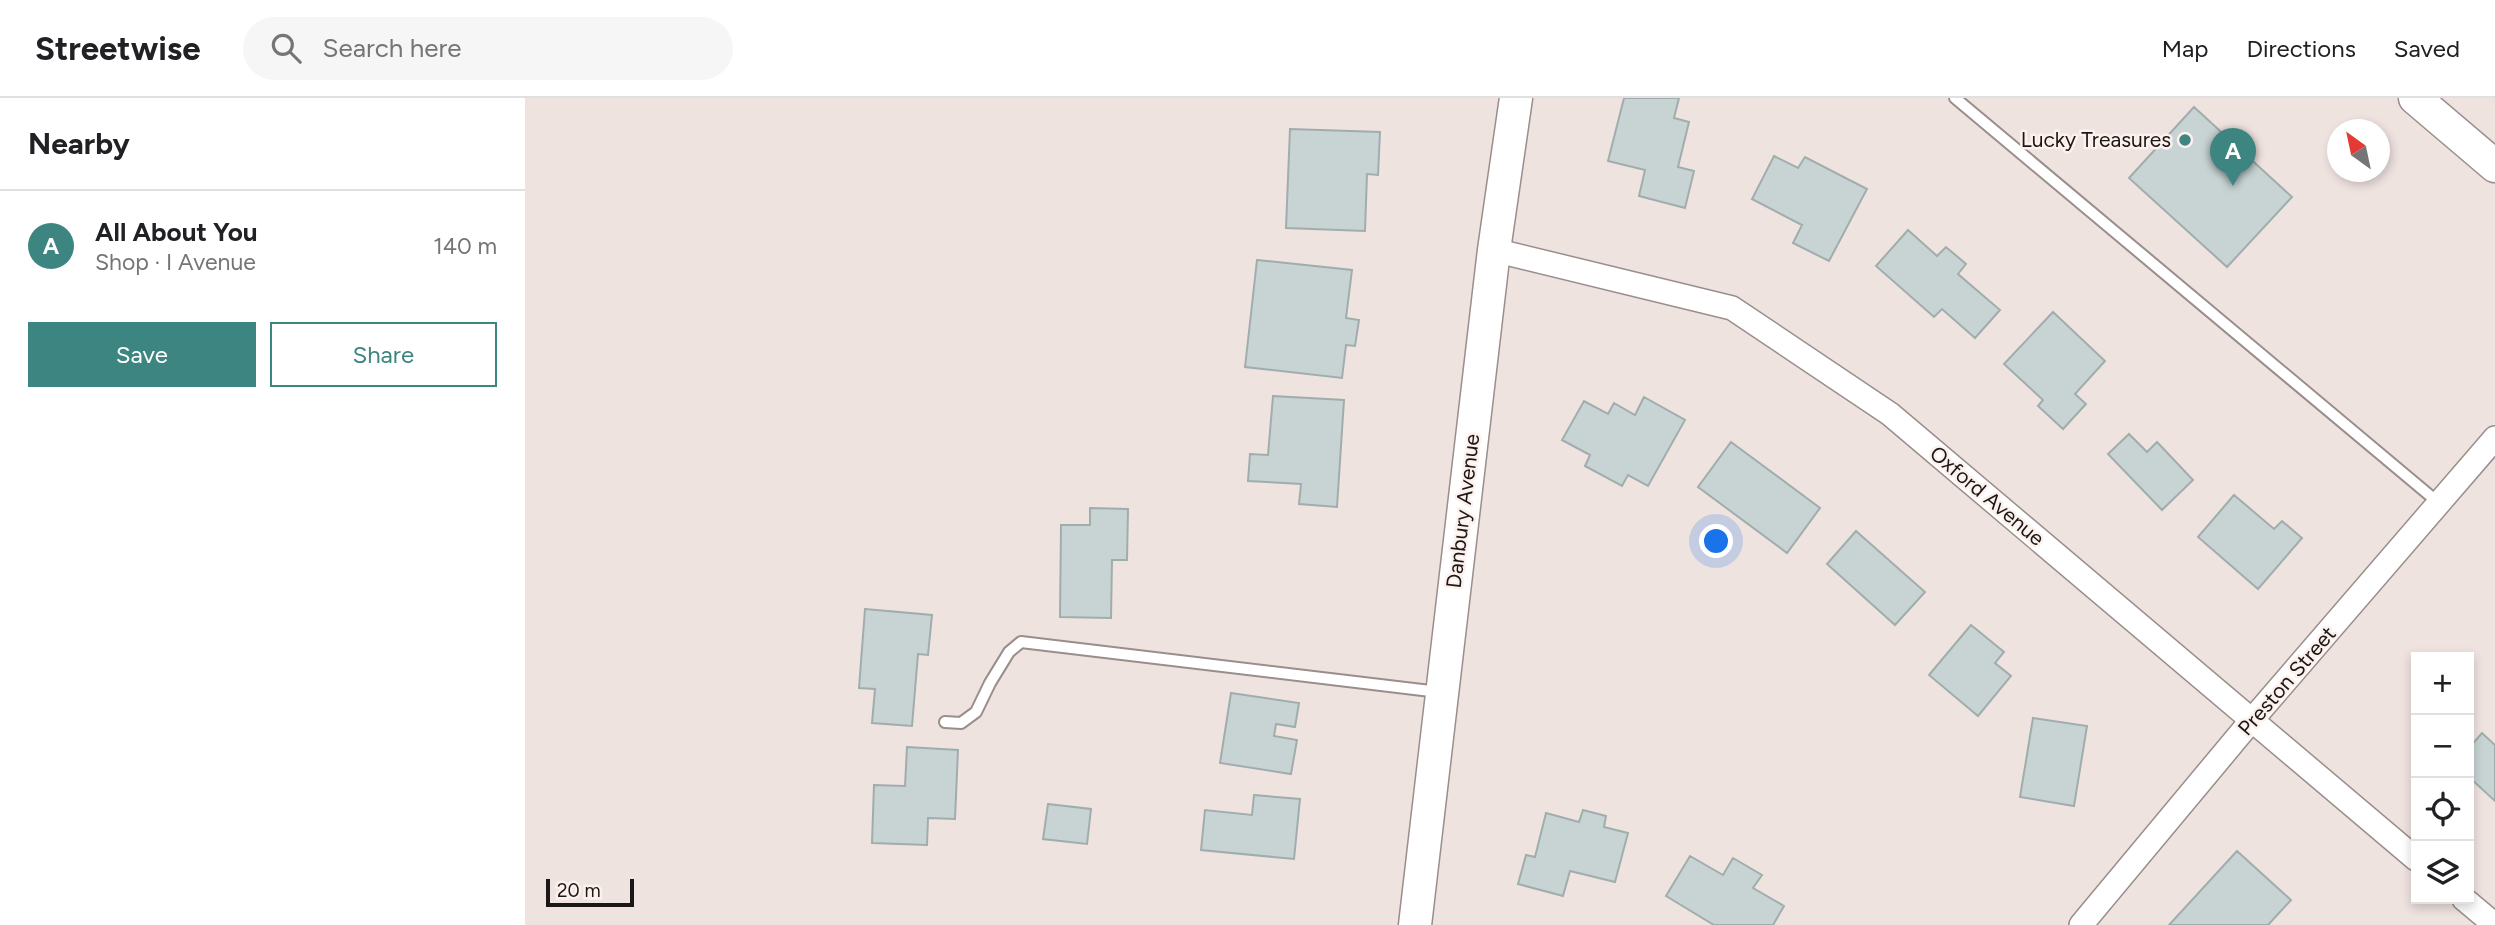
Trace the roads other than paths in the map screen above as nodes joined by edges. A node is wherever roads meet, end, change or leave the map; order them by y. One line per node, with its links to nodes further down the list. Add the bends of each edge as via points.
1 (1516, 98): 5 (street, Danbury Avenue)
2 (1955, 98): 7 (lane)
3 (2415, 98): 4 (street)
4 (2495, 166)
5 (1493, 250): 8 (street, Danbury Avenue); 9 (street, Oxford Avenue, via 1732,308 1890,414)
6 (2495, 438): 7 (street, Preston Street)
7 (2440, 504): 9 (street, Preston Street)
8 (1442, 692): 10 (lane, via 1021,642 989,683 976,712 961,723); 13 (street, Danbury Avenue)
9 (2252, 721): 11 (street, Oxford Avenue); 14 (street, Preston Street)
10 (945, 722)
11 (2411, 855)
12 (2470, 904): 15 (street)
13 (1415, 925)
14 (2081, 925)
15 (2495, 925)

